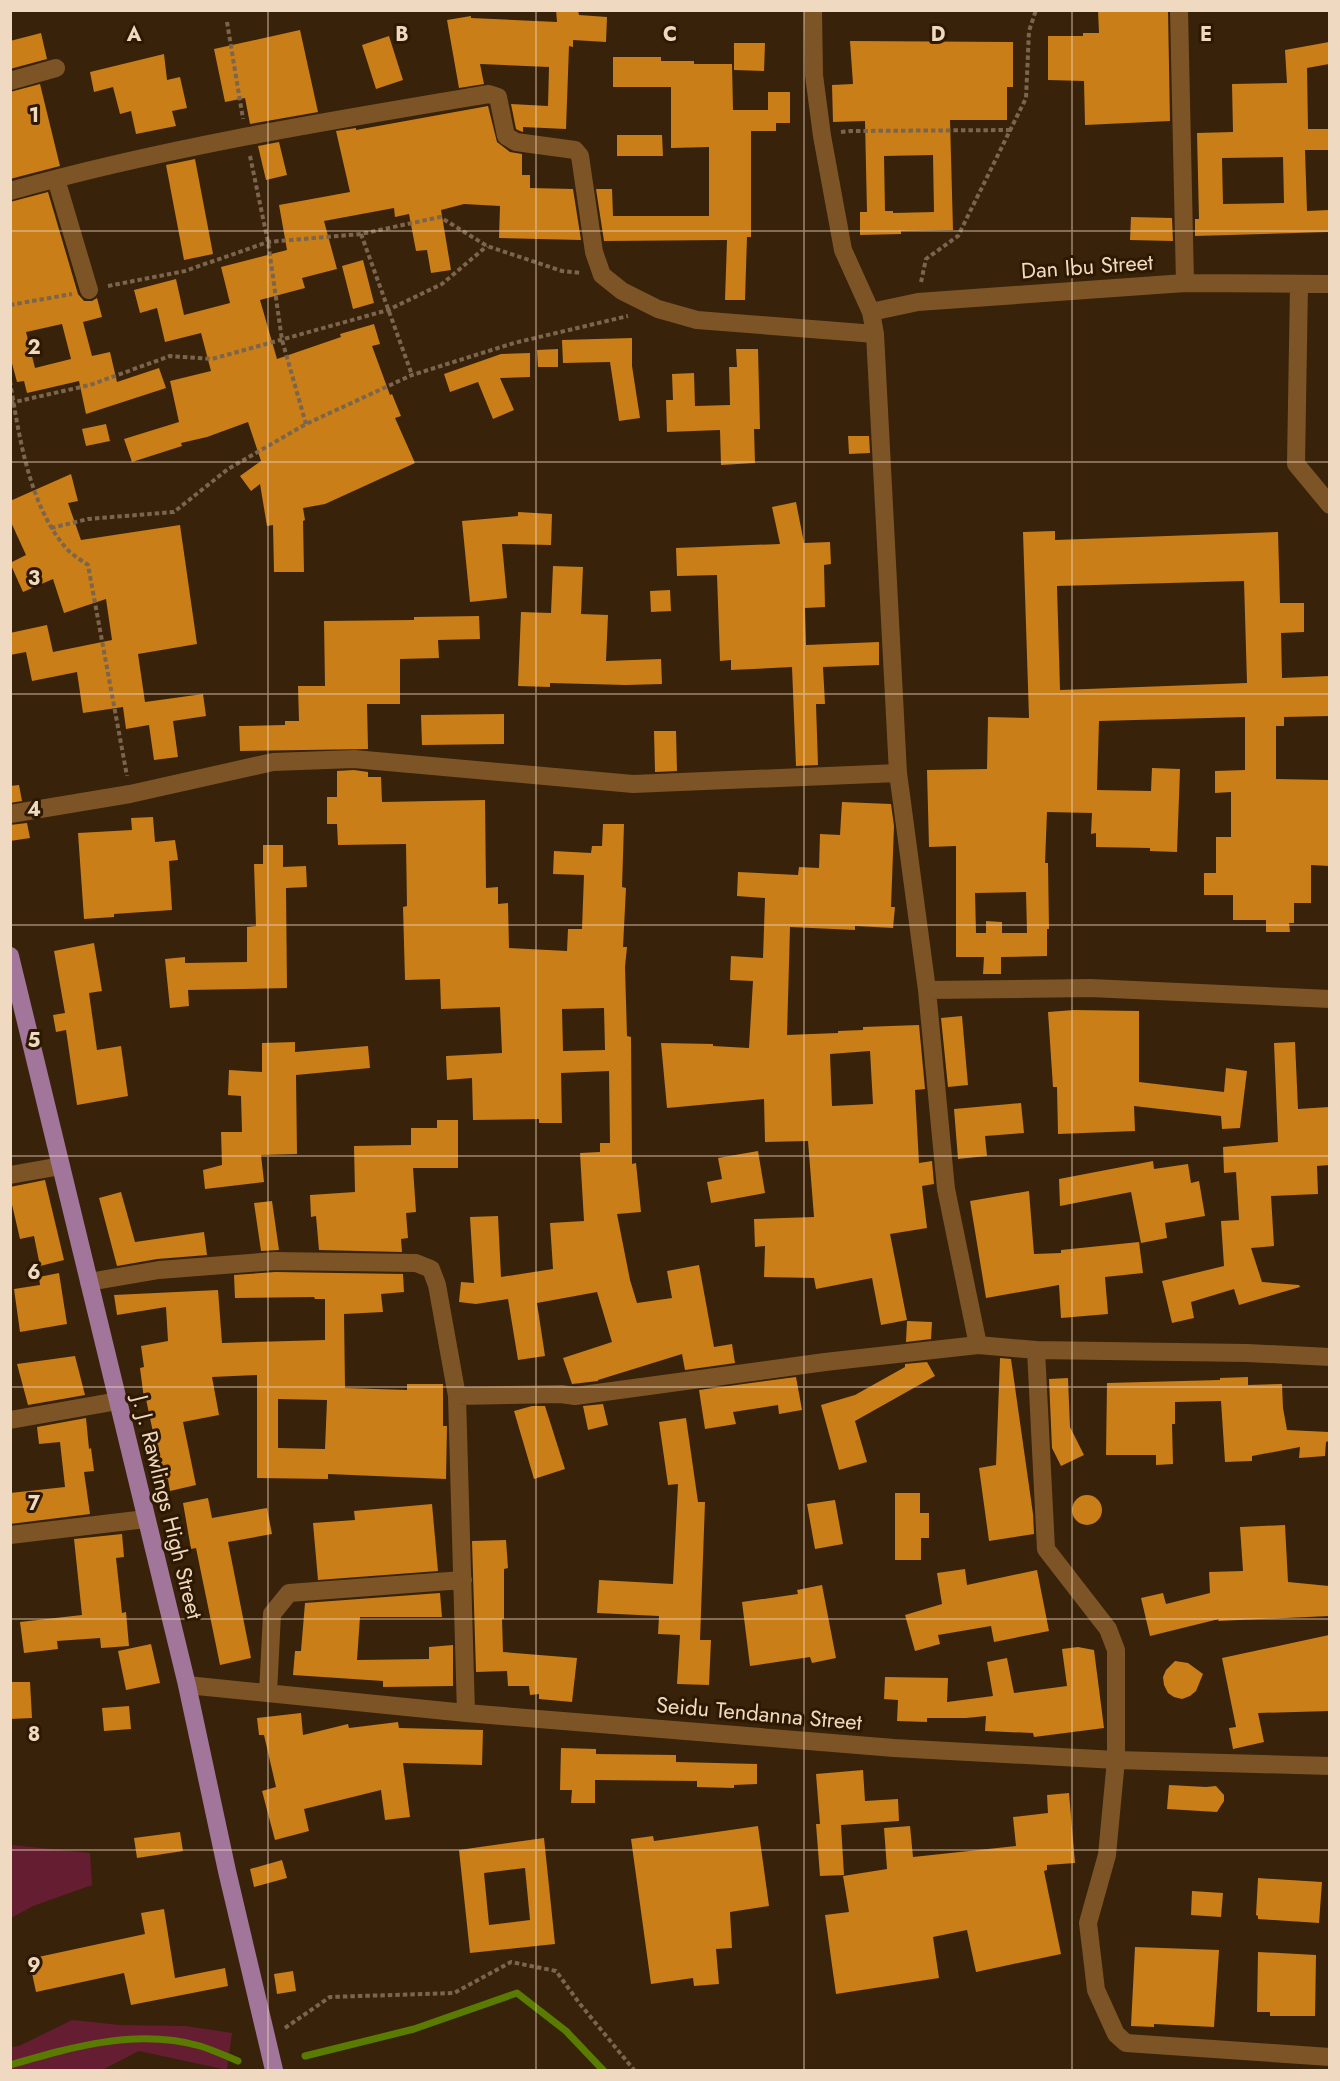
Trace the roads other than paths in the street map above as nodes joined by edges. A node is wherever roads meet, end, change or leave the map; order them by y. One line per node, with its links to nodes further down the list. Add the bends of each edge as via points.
1 (813, 10): 11 (street, via 814,75 843,250)
2 (1179, 10): 7 (street)
3 (56, 68): 4 (street)
4 (10, 81)
5 (56, 179): 6 (street); 10 (street); 12 (street, via 246,135 489,94 498,97 506,136 516,142 575,150 580,156 594,252 602,275 621,291 658,309 697,321)
6 (10, 191)
7 (1185, 283): 8 (street, Dan Ibu Street); 11 (street, Dan Ibu Street, via 918,302)
8 (1299, 284): 9 (street, Dan Ibu Street); 13 (street, via 1296,464)
9 (1329, 284)
10 (89, 291)
11 (871, 312): 12 (street)
12 (875, 334): 14 (street)
13 (1329, 505)
14 (898, 773): 15 (street, via 633,784 354,759 273,762 130,794); 17 (street)
15 (10, 814)
16 (10, 956): 19 (main road, J. J. Rawlings High Street)
17 (927, 990): 18 (street, via 1090,988); 22 (street, via 946,1189)
18 (1329, 999)
19 (61, 1166): 20 (street); 21 (main road, J. J. Rawlings High Street)
20 (10, 1175)
21 (89, 1282): 25 (street, via 159,1270 275,1261 416,1263 431,1269 437,1285); 26 (main road, J. J. Rawlings High Street)
22 (978, 1345): 23 (street); 25 (street, via 574,1396)
23 (1036, 1350): 24 (street); 34 (street, via 1046,1549 1108,1629 1116,1650)
24 (1329, 1357)
25 (457, 1396): 30 (street)
26 (118, 1401): 27 (street); 28 (main road, J. J. Rawlings High Street)
27 (10, 1420)
28 (146, 1519): 29 (street); 31 (main road, J. J. Rawlings High Street)
29 (10, 1535)
30 (463, 1580): 32 (street, via 289,1593 272,1614); 33 (street)
31 (187, 1684): 32 (street, Seidu Tendanna Street); 37 (main road, J. J. Rawlings High Street)
32 (268, 1693): 33 (street, Seidu Tendanna Street)
33 (466, 1713): 34 (street, Seidu Tendanna Street, via 894,1748)
34 (1116, 1761): 35 (street, Seidu Tendanna Street); 36 (street, via 1107,1855 1088,1923 1096,1990 1116,2034 1126,2043)
35 (1329, 1766)
36 (1329, 2057)
37 (274, 2070)

